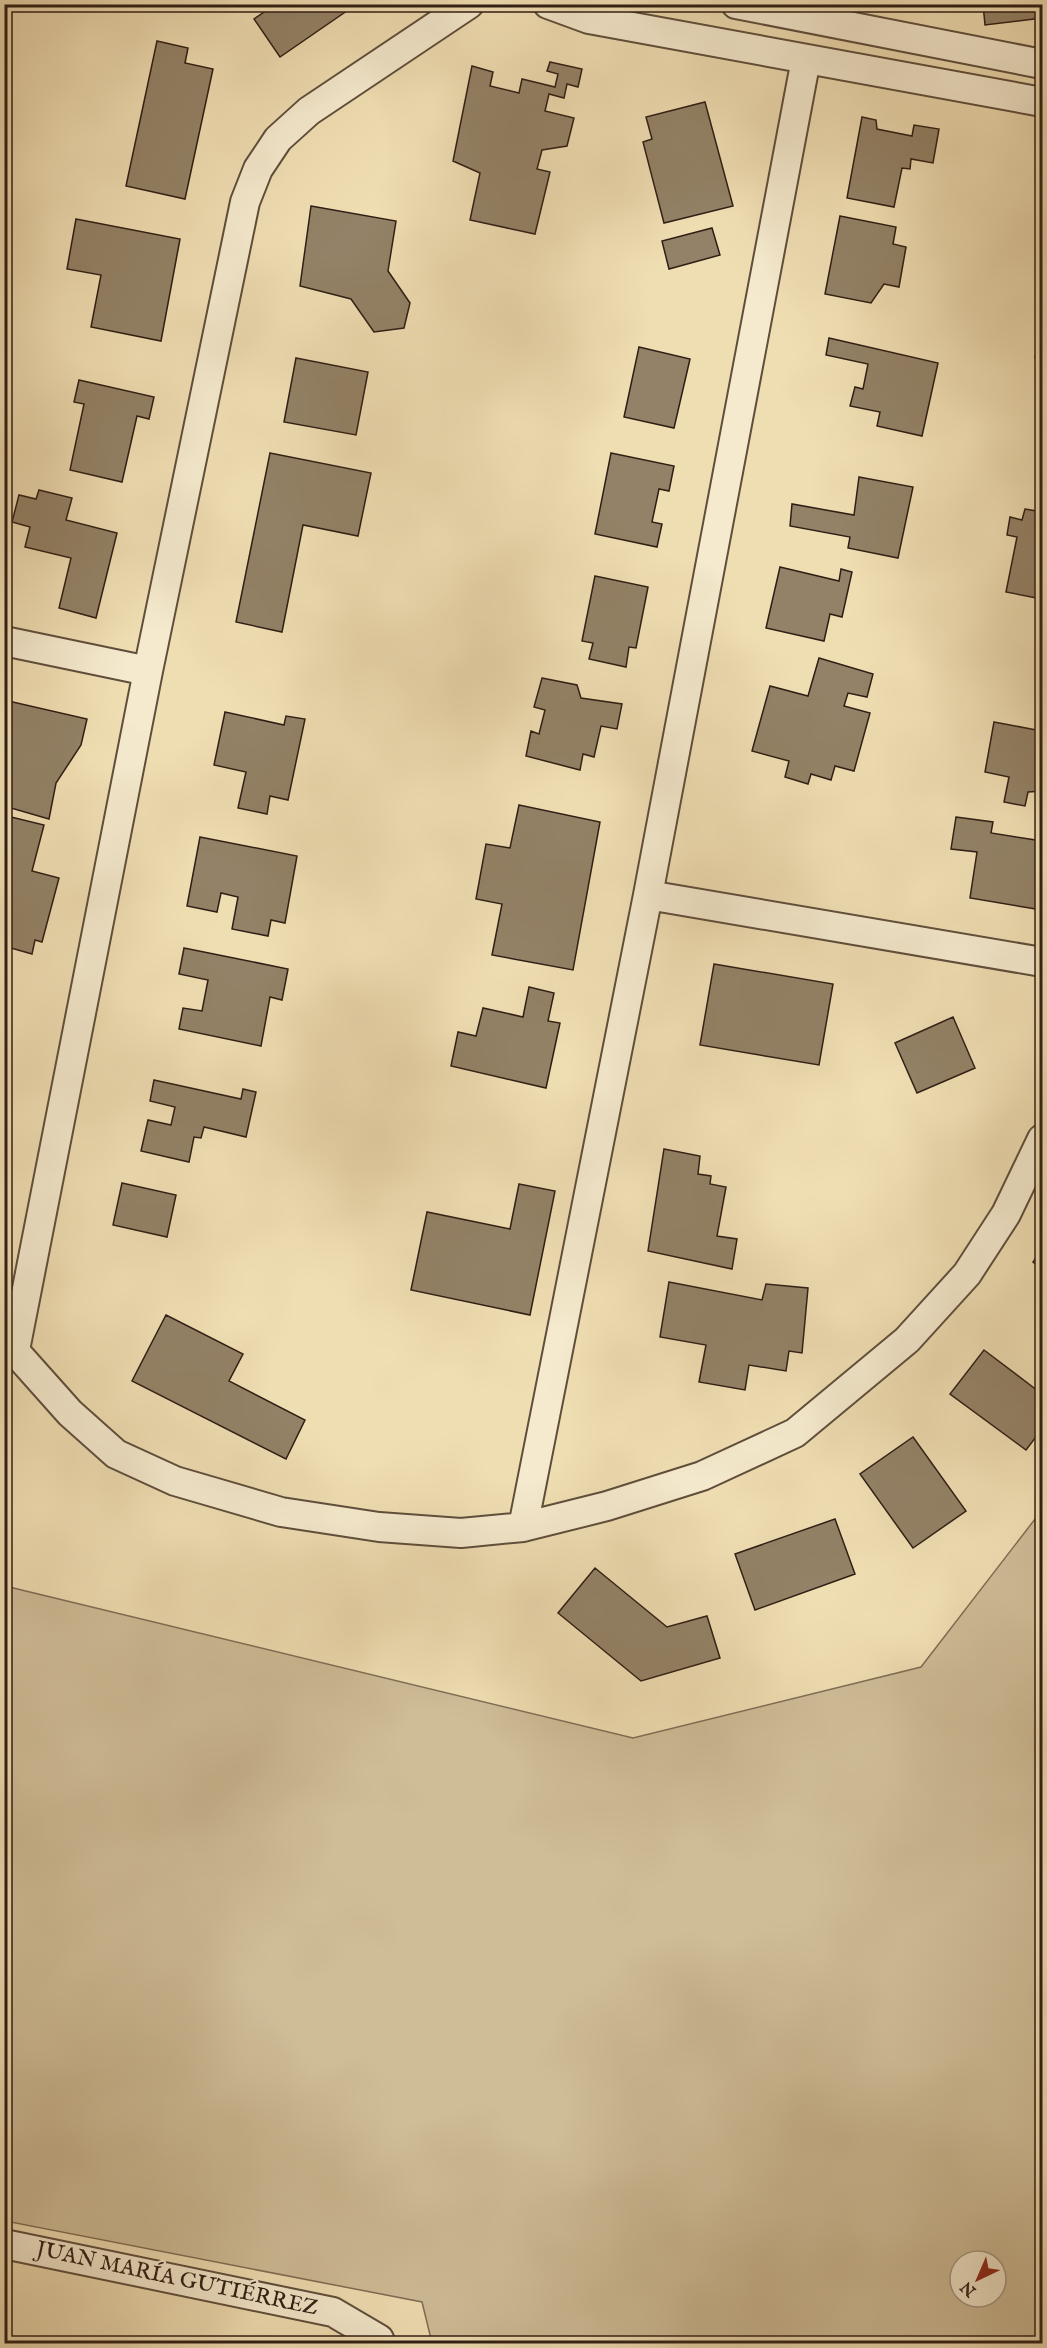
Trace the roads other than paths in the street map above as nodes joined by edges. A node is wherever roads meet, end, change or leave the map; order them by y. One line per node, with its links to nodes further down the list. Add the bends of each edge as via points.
1 (469, 4): 8 (street, via 309,111 278,139 258,169 245,202)
2 (548, 4): 4 (street, via 589,19)
3 (736, 4): 5 (street)
4 (806, 59): 6 (street); 9 (street)
5 (1042, 64)
6 (1042, 102)
7 (4, 641): 8 (street)
8 (148, 670): 12 (street)
9 (648, 894): 10 (street); 13 (street)
10 (1042, 962)
11 (1042, 1139): 13 (street, via 1006,1214 967,1274 907,1340 795,1432 702,1476)
12 (10, 1345): 13 (street, via 70,1413 116,1454 175,1481 281,1512 379,1527 461,1533)
13 (523, 1527)
14 (4, 2244): 15 (street, JUAN MARÍA GUTIÉRREZ, via 333,2312)
15 (380, 2341)

